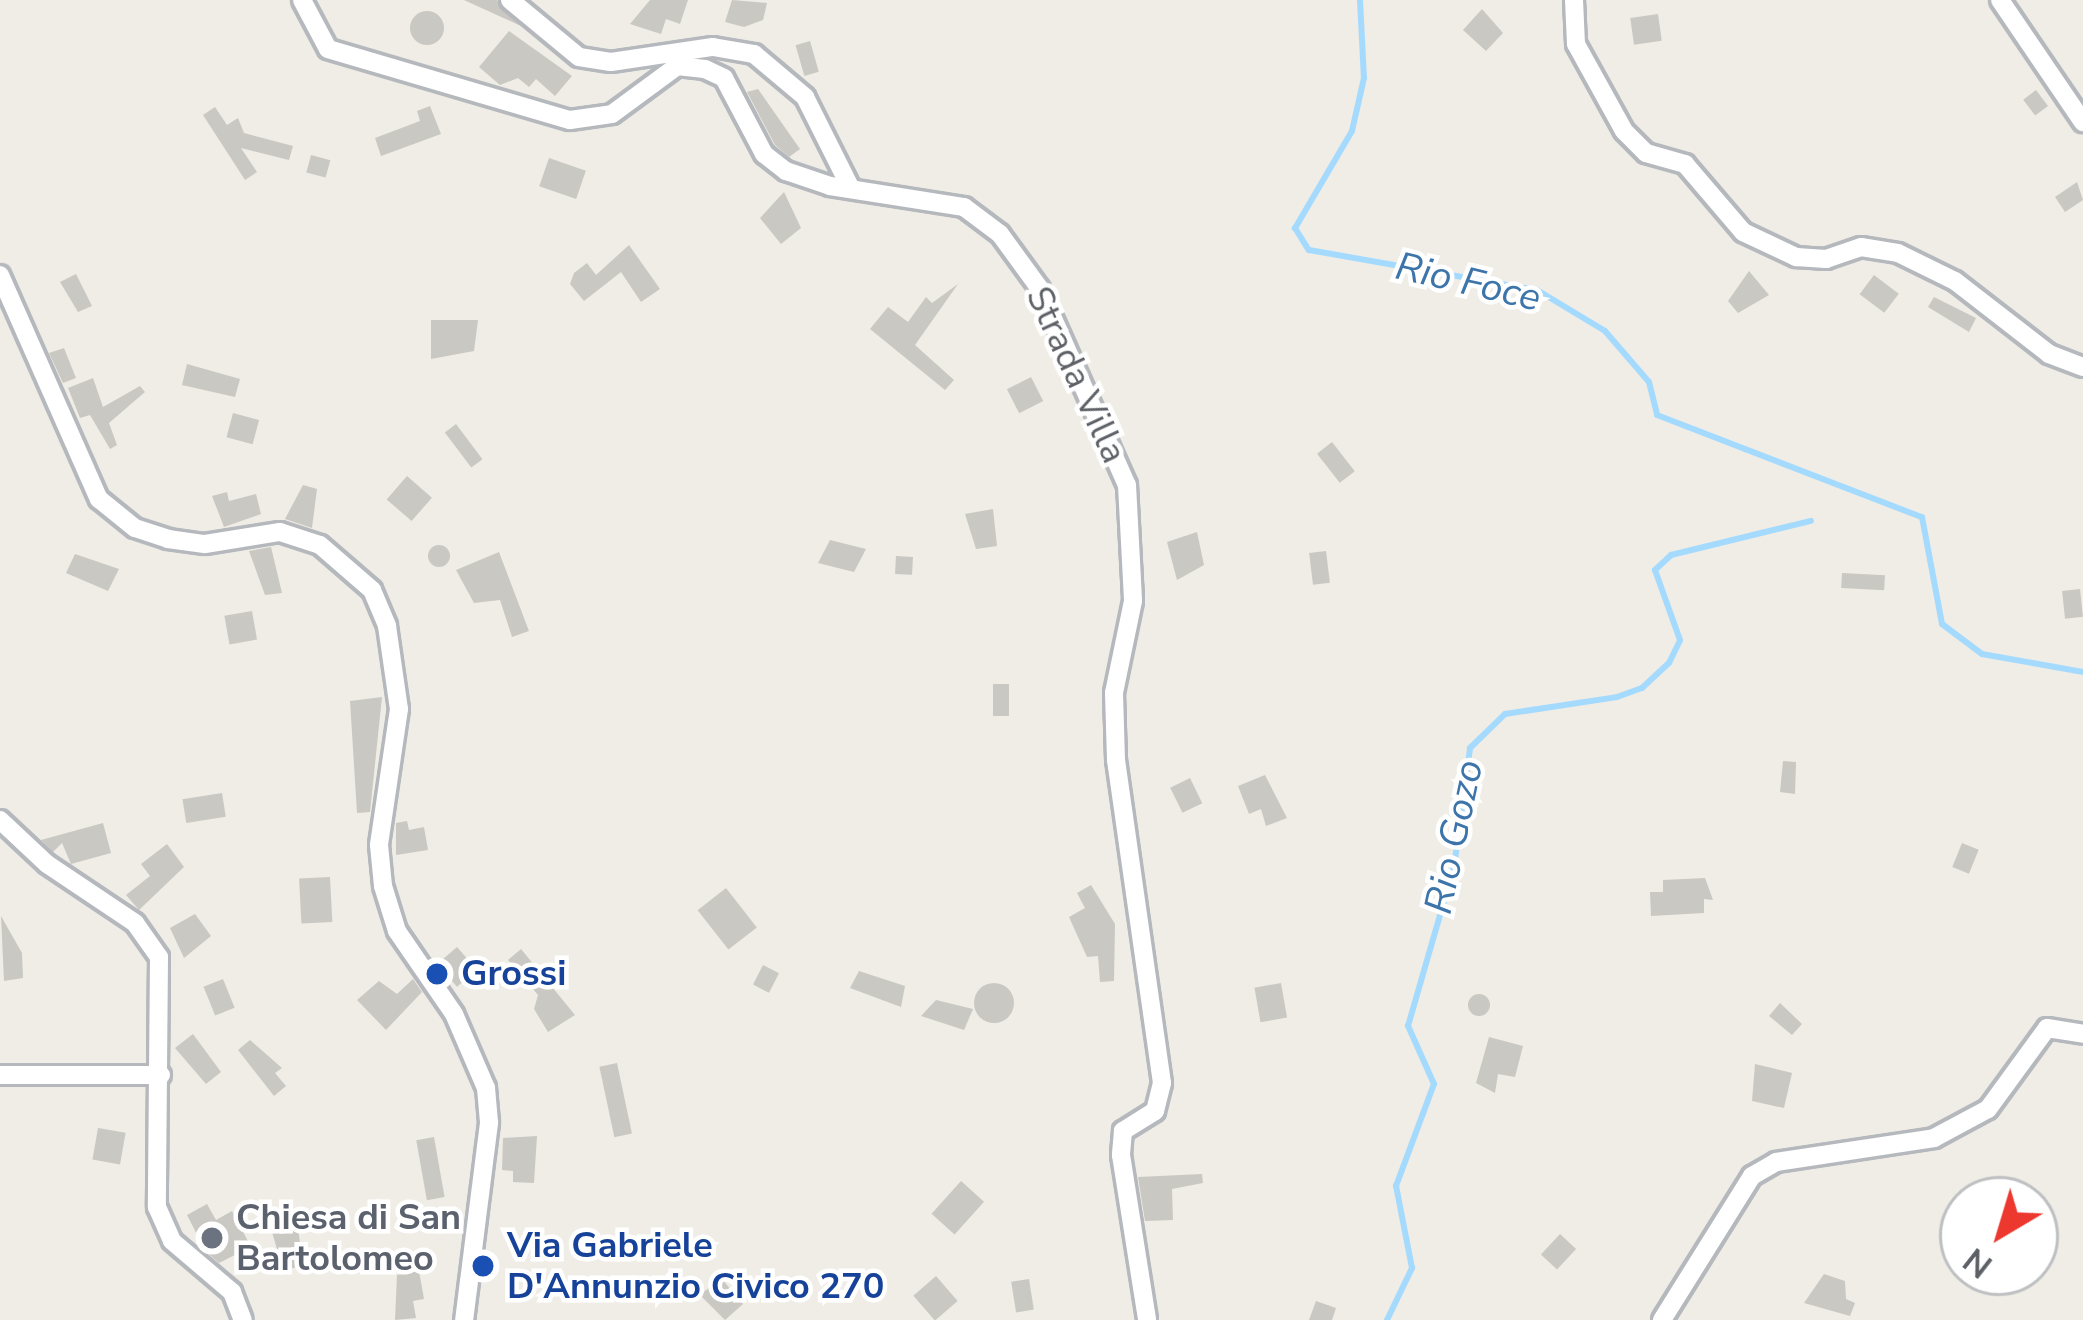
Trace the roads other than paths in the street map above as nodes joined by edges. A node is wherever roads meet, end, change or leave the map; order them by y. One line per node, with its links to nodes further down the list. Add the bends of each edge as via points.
1 (302, 0): 5 (street, via 328,49 570,120 612,114)
2 (510, 0): 5 (street, via 579,57)
3 (1574, 0): 9 (street, via 1576,44 1624,131 1646,153 1685,164 1744,232 1796,257 1826,259 1861,247 1898,253 1955,281 2049,355)
4 (2000, 0): 6 (street)
5 (683, 59): 7 (street, Strada Villa, via 724,78 764,154 785,171); 7 (street, via 754,54 779,70 824,127)
6 (2083, 122)
7 (850, 187): 16 (street, Strada Villa, via 964,207 1000,234 1040,289 1127,485 1133,601 1114,693 1116,760 1162,1083 1155,1112 1123,1131 1121,1154)
8 (0, 275): 15 (street, via 99,500 135,528 168,539 206,544 280,532 320,545 373,590 397,669 399,709 379,845 383,886 397,931 454,1014 486,1088 489,1123)
9 (2083, 367)
10 (0, 820): 13 (street, via 62,876 135,922 159,957)
11 (2083, 1034): 17 (street, via 2047,1028 1988,1109 1934,1138 1776,1162 1753,1176)
12 (0, 1075): 13 (street)
13 (161, 1075): 14 (street, via 158,1207 172,1241 232,1292)
14 (243, 1320)
15 (464, 1320)
16 (1147, 1320)
17 (1662, 1320)

